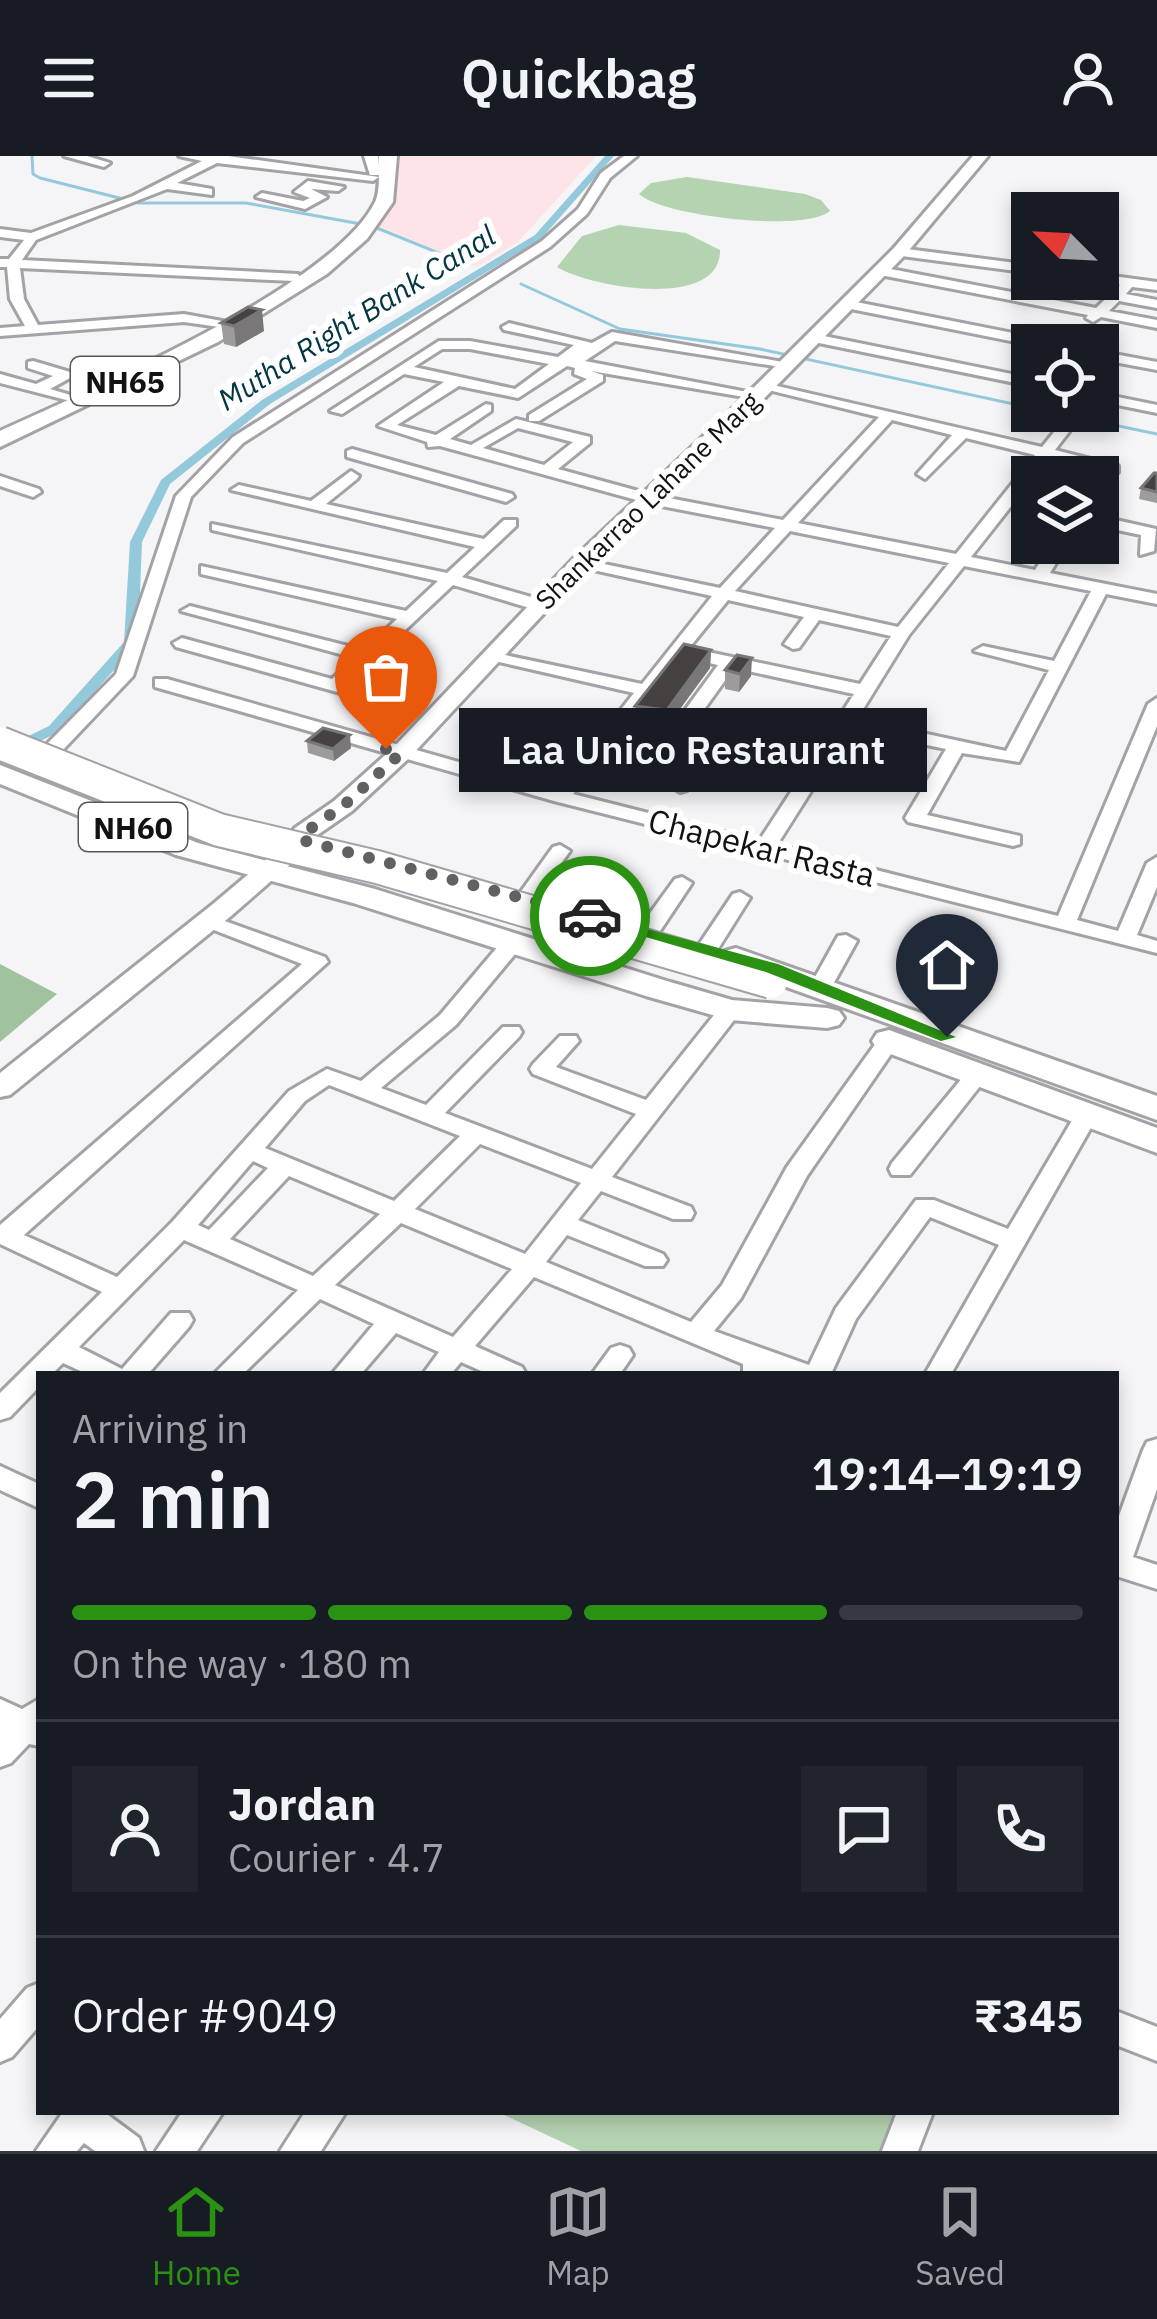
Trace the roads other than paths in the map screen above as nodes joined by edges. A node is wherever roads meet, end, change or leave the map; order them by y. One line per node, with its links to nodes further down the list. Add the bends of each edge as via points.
1 (70, 156): 2 (street, via 98,166)
2 (118, 156)
3 (185, 156): 7 (street)
4 (300, 156): 10 (street)
5 (631, 156): 121 (street, via 546,244 238,440 184,496 124,676)
6 (981, 156): 21 (main road, Shankarrao Lahane Marg)
7 (218, 158): 8 (street); 14 (street)
8 (240, 163): 10 (street); 13 (street)
9 (376, 166): 12 (street); 12 (street, via 308,185 300,192 320,197 305,205 262,197); 18 (highway, via 385,200)
10 (282, 168): 12 (street); 15 (street)
11 (164, 169): 14 (street)
12 (318, 170)
13 (225, 172)
14 (189, 173): 16 (street)
15 (261, 181)
16 (166, 184): 17 (street); 20 (street)
17 (208, 192)
18 (361, 222): 25 (highway, NH65); 34 (highway, NH65, via 318,273)
19 (0, 233): 20 (street)
20 (32, 237): 23 (street)
21 (899, 252): 22 (street); 24 (main road, Shankarrao Lahane Marg)
22 (1011, 266)
23 (9, 268): 25 (street); 26 (street); 38 (street)
24 (889, 272): 29 (street); 32 (main road, Shankarrao Lahane Marg)
25 (293, 277): 34 (highway, NH65)
26 (48, 281)
27 (1119, 281): 28 (street)
28 (1157, 286)
29 (1011, 296)
30 (1033, 300): 33 (street)
31 (1157, 304): 33 (street, via 1120,291)
32 (855, 305): 40 (street); 41 (main road, Shankarrao Lahane Marg)
33 (1098, 313): 35 (street); 36 (street)
34 (220, 324): 38 (street, via 184,318); 53 (highway, NH65); 61 (highway, NH65)
35 (1087, 324)
36 (1157, 324)
37 (509, 327): 44 (street, via 585,343)
38 (33, 328): 39 (street)
39 (0, 332)
40 (1011, 342)
41 (807, 348): 49 (street); 51 (main road, Shankarrao Lahane Marg); 51 (street, via 612,336 572,363 619,372 633,360 702,371 690,384)
42 (1119, 356): 45 (street)
43 (33, 365): 53 (street, via 65,375)
44 (561, 365): 46 (street, via 447,343); 50 (street, via 518,394); 59 (street, via 598,376)
45 (1157, 366)
46 (402, 369): 50 (street); 57 (street)
47 (0, 377): 53 (street)
48 (814, 377): 52 (street)
49 (1011, 377)
50 (454, 382): 64 (street, via 385,426)
51 (760, 390): 52 (street); 78 (main road, Shankarrao Lahane Marg)
52 (797, 392): 58 (street)
53 (53, 398): 61 (highway, NH65); 61 (highway)
54 (1119, 402): 56 (street)
55 (486, 408): 64 (street)
56 (1157, 410)
57 (338, 411)
58 (889, 415): 63 (street); 81 (street)
59 (534, 418)
60 (549, 430): 67 (street); 67 (street, via 512,424 478,446); 70 (street, via 585,440)
61 (0, 432)
62 (1060, 432): 65 (street)
63 (962, 433): 65 (street); 71 (street)
64 (438, 440): 69 (street); 70 (street)
65 (1041, 452): 68 (street); 86 (street)
66 (352, 454): 69 (street)
67 (514, 455): 70 (street)
68 (1058, 456)
69 (400, 467): 74 (street)
70 (545, 471): 74 (street, via 481,464); 78 (street)
71 (926, 474)
72 (351, 476): 79 (street)
73 (0, 481): 76 (street)
74 (454, 482): 77 (street)
75 (239, 490): 79 (street)
76 (33, 492)
77 (506, 497)
78 (651, 499): 81 (street); 87 (main road, Shankarrao Lahane Marg)
79 (314, 506): 84 (street)
80 (510, 523): 84 (street)
81 (787, 525): 86 (street); 93 (street)
82 (1119, 525): 85 (street, via 1150,532)
83 (218, 527): 91 (street)
84 (486, 544): 91 (street)
85 (1146, 551)
86 (958, 558): 90 (street); 99 (street)
87 (581, 562): 93 (street); 95 (main road, Shankarrao Lahane Marg)
88 (1047, 564): 90 (street)
89 (207, 570): 98 (street)
90 (1040, 575): 92 (street)
91 (448, 578): 95 (street); 98 (street)
92 (1100, 588): 94 (street); 108 (street)
93 (723, 594): 97 (street); 103 (street)
94 (1157, 599)
95 (542, 601): 105 (main road, Shankarrao Lahane Marg)
96 (190, 611): 100 (street)
97 (815, 614): 99 (street); 102 (street)
98 (411, 616): 106 (street)
99 (902, 633): 113 (street)
100 (307, 640): 106 (street); 109 (street)
101 (182, 644): 109 (street)
102 (793, 644)
103 (679, 651): 107 (street); 112 (street)
104 (983, 651): 108 (street)
105 (492, 655): 112 (street); 124 (main road, Shankarrao Lahane Marg)
106 (368, 656): 111 (street)
107 (729, 662): 113 (street); 119 (street)
108 (1058, 667): 120 (street, via 1012,758)
109 (274, 669): 111 (street)
110 (161, 683): 124 (street, Chapekar Rasta)
111 (335, 686): 114 (street)
112 (648, 691): 117 (street)
113 (865, 691): 116 (street)
114 (398, 703)
115 (1157, 704): 139 (street)
116 (847, 722): 118 (street); 126 (street)
117 (616, 730): 119 (street); 128 (street)
118 (917, 737): 120 (street); 125 (street)
119 (671, 742): 122 (street)
120 (957, 746): 130 (street, via 916,818)
121 (51, 749): 123 (highway, NH60); 129 (highway, NH60, via 220,818)
122 (705, 750): 126 (street); 127 (street)
123 (2, 753): 134 (highway, NH60, via 187,849); 146 (highway, bridge, via 218,830 377,867); 146 (highway, via 218,847 656,973)
124 (400, 754): 128 (street, Chapekar Rasta); 129 (main road, Shankarrao Lahane Marg)
125 (899, 768)
126 (812, 775): 131 (street)
127 (680, 786)
128 (561, 797): 131 (street, Chapekar Rasta)
129 (296, 836): 134 (main road, Shankarrao Lahane Marg); 136 (highway, NH60)
130 (1013, 841)
131 (765, 848): 139 (street, Chapekar Rasta)
132 (560, 851): 136 (street)
133 (1157, 863): 141 (street)
134 (258, 870): 138 (main road); 143 (highway); 152 (main road)
135 (682, 884): 140 (street)
136 (526, 897): 140 (highway, NH60)
137 (740, 898): 145 (street)
138 (208, 921): 154 (main road); 170 (street, via 317,962)
139 (1065, 923): 141 (street, Chapekar Rasta)
140 (648, 932): 145 (highway, NH60)
141 (1125, 938): 144 (street, Chapekar Rasta)
142 (846, 941): 147 (street)
143 (514, 942): 148 (highway); 155 (street, via 448,1020)
144 (1157, 946)
145 (707, 950): 147 (highway, NH60)
146 (768, 992): 147 (highway, NH60)
147 (834, 1003): 148 (highway); 151 (highway, NH60); 156 (highway, NH60)
148 (730, 1010): 157 (street)
149 (511, 1032): 158 (street)
150 (568, 1041): 157 (street, via 541,1069)
151 (890, 1041): 153 (highway, NH60); 179 (street, via 796,1173 732,1292)
152 (0, 1066)
153 (976, 1076): 159 (highway, NH60); 164 (street)
154 (0, 1088)
155 (364, 1090): 158 (street); 162 (street, via 327,1076 297,1096)
156 (1157, 1109)
157 (652, 1111): 165 (street)
158 (430, 1115): 160 (street)
159 (1085, 1117): 161 (highway, NH60); 171 (street)
160 (477, 1133): 165 (street); 166 (street)
161 (1157, 1142)
162 (250, 1151): 163 (street); 169 (street)
163 (285, 1166): 166 (street); 172 (street)
164 (901, 1168)
165 (598, 1180): 167 (street); 168 (street)
166 (401, 1213): 174 (street); 175 (street)
167 (682, 1213)
168 (563, 1224): 173 (street); 174 (street)
169 (182, 1228): 172 (street); 176 (street)
170 (3, 1235): 176 (street)
171 (1014, 1241): 190 (street, via 925,1206 844,1315); 191 (street)
172 (213, 1242): 175 (street)
173 (654, 1260)
174 (529, 1266): 179 (street); 181 (street)
175 (313, 1286): 178 (street); 186 (street)
176 (117, 1288): 180 (street)
177 (180, 1320): 185 (street)
178 (392, 1320): 181 (street); 187 (street)
179 (696, 1334): 182 (street)
180 (59, 1349): 183 (street); 184 (street)
181 (458, 1349): 188 (street); 189 (street)
182 (757, 1367)
183 (38, 1371)
184 (105, 1371)
185 (134, 1371)
186 (230, 1371)
187 (348, 1371)
188 (439, 1371)
189 (506, 1371)
190 (819, 1371)
191 (940, 1371)
192 (36, 1373): 193 (street)
193 (0, 1410)
194 (1157, 1450): 197 (street)
195 (0, 1477): 196 (street)
196 (36, 1496)
197 (1119, 1555)
198 (1119, 1564): 199 (street)
199 (1157, 1577)
200 (26, 1721): 201 (street)
201 (0, 1753)
202 (36, 2003): 205 (street)
203 (1119, 2029): 204 (street)
204 (1157, 2044)
205 (0, 2045)
206 (83, 2115): 210 (street); 211 (street)
207 (203, 2115): 212 (street)
208 (326, 2115): 213 (street)
209 (914, 2115): 214 (street)
210 (54, 2151)
211 (126, 2151)
212 (174, 2151)
213 (298, 2151)
214 (900, 2151)

